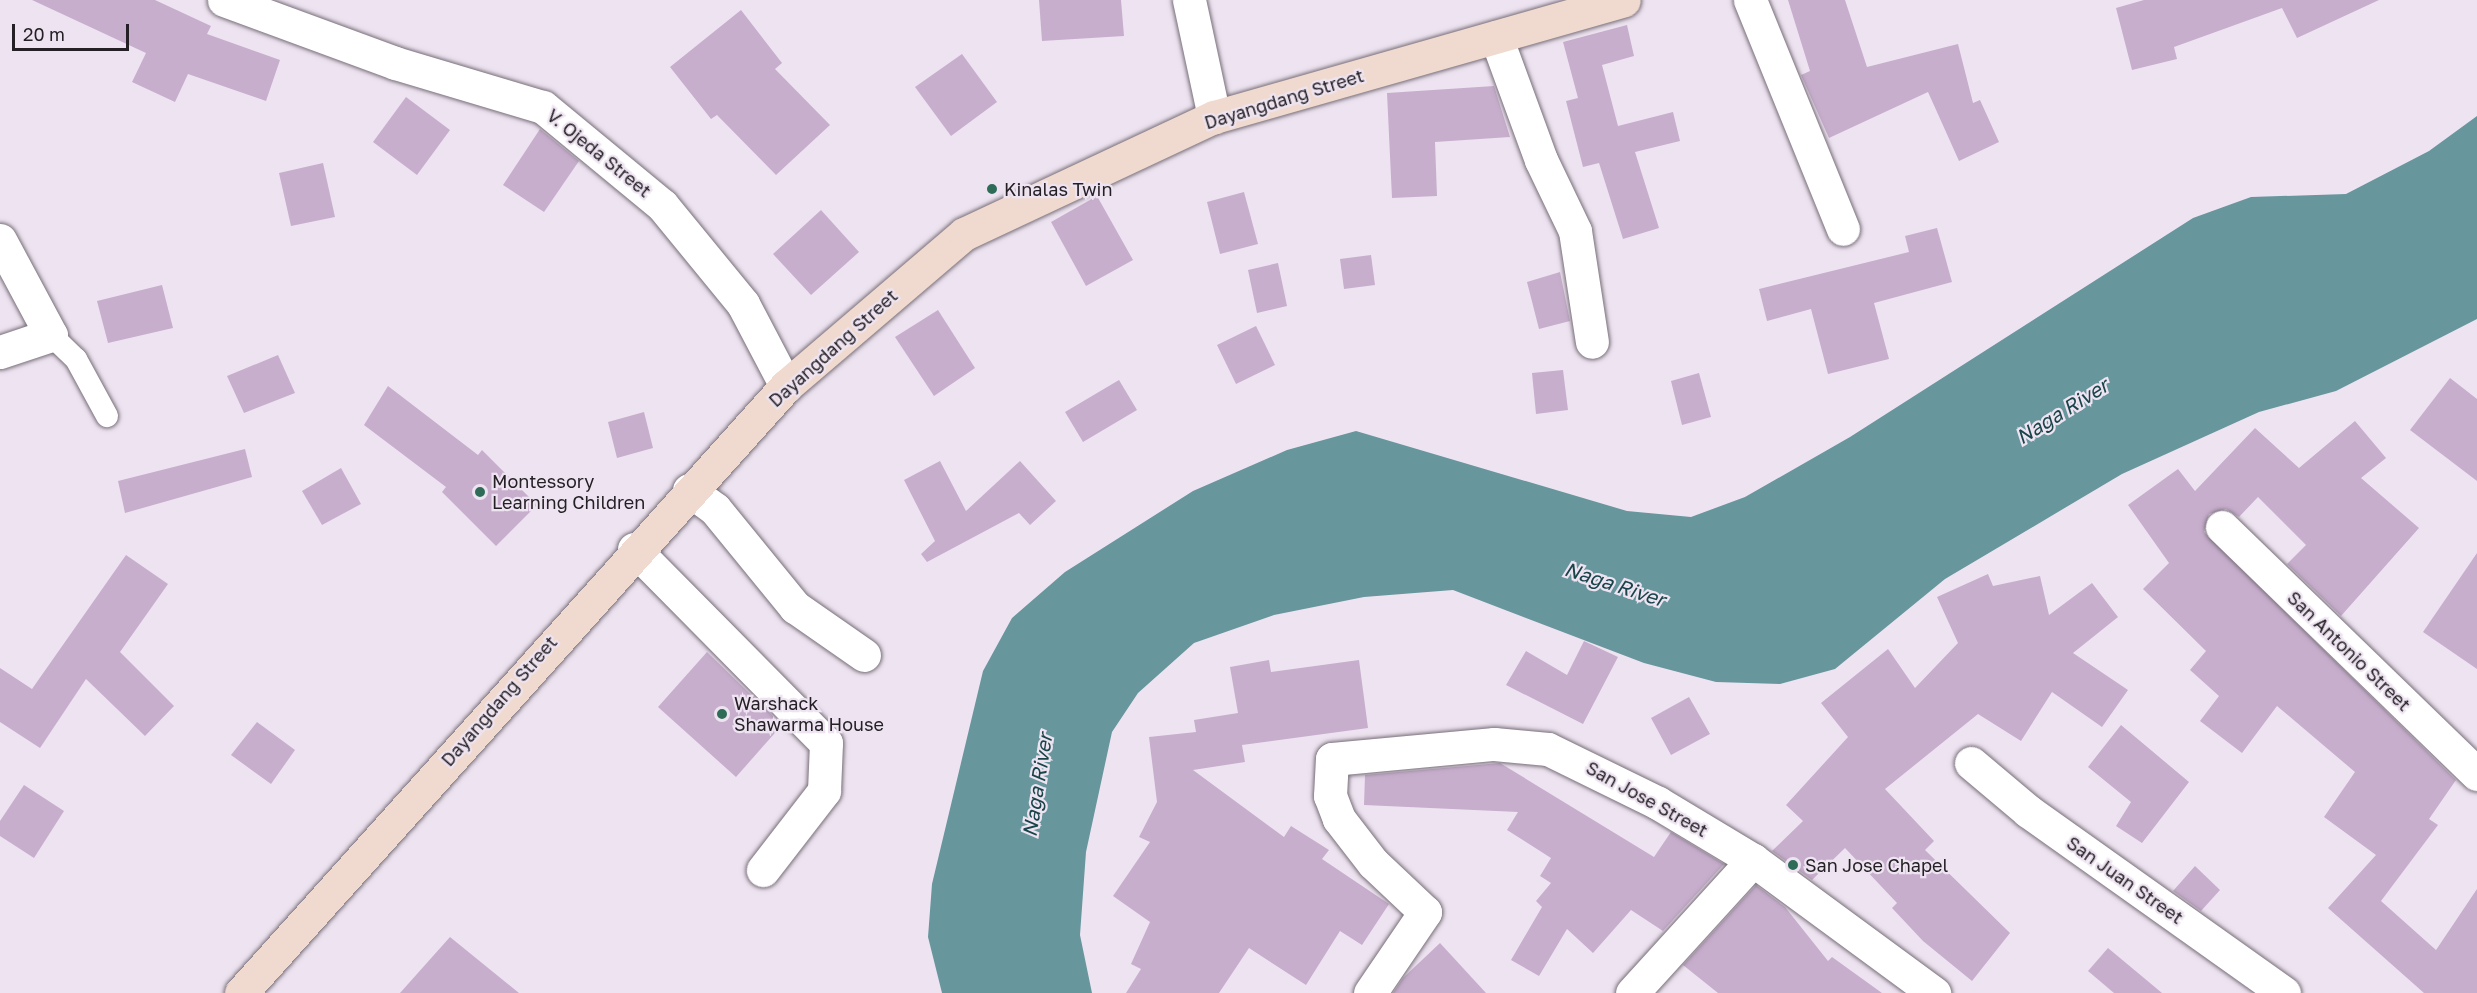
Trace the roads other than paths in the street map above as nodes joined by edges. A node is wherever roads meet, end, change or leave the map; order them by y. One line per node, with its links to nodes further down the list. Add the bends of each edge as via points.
1 (224, 0): 12 (street, V. Ojeda Street, via 395,63 543,107 662,205 743,304)
2 (1189, 0): 6 (street)
3 (1624, 0): 5 (main road, Dayangdang Street)
4 (1750, 0): 7 (street)
5 (1496, 37): 6 (main road, Dayangdang Street); 10 (street, via 1541,160 1575,231)
6 (1214, 117): 12 (main road, Dayangdang Street, via 964,234)
7 (1843, 229)
8 (0, 240): 9 (street)
9 (51, 335): 11 (street, via 10,353); 13 (lane, via 76,359)
10 (1592, 342)
11 (0, 352)
12 (786, 386): 14 (main road, Dayangdang Street)
13 (107, 416)
14 (689, 490): 16 (main road, Dayangdang Street); 17 (street, via 715,509 795,607)
15 (2222, 527): 19 (street, San Antonio Street)
16 (634, 549): 21 (street, via 826,743 824,791); 22 (main road, Dayangdang Street)
17 (864, 655)
18 (1971, 763): 26 (street, San Juan Street, via 2028,811)
19 (2477, 774)
20 (1753, 860): 23 (street, San Jose Street, via 1600,771 1548,749 1494,744 1359,753 1332,759 1330,796 1339,819 1373,863 1425,912); 24 (street); 25 (street, San Jose Street)
21 (763, 870)
22 (241, 993)
23 (1370, 993)
24 (1632, 993)
25 (1934, 993)
26 (2284, 993)

